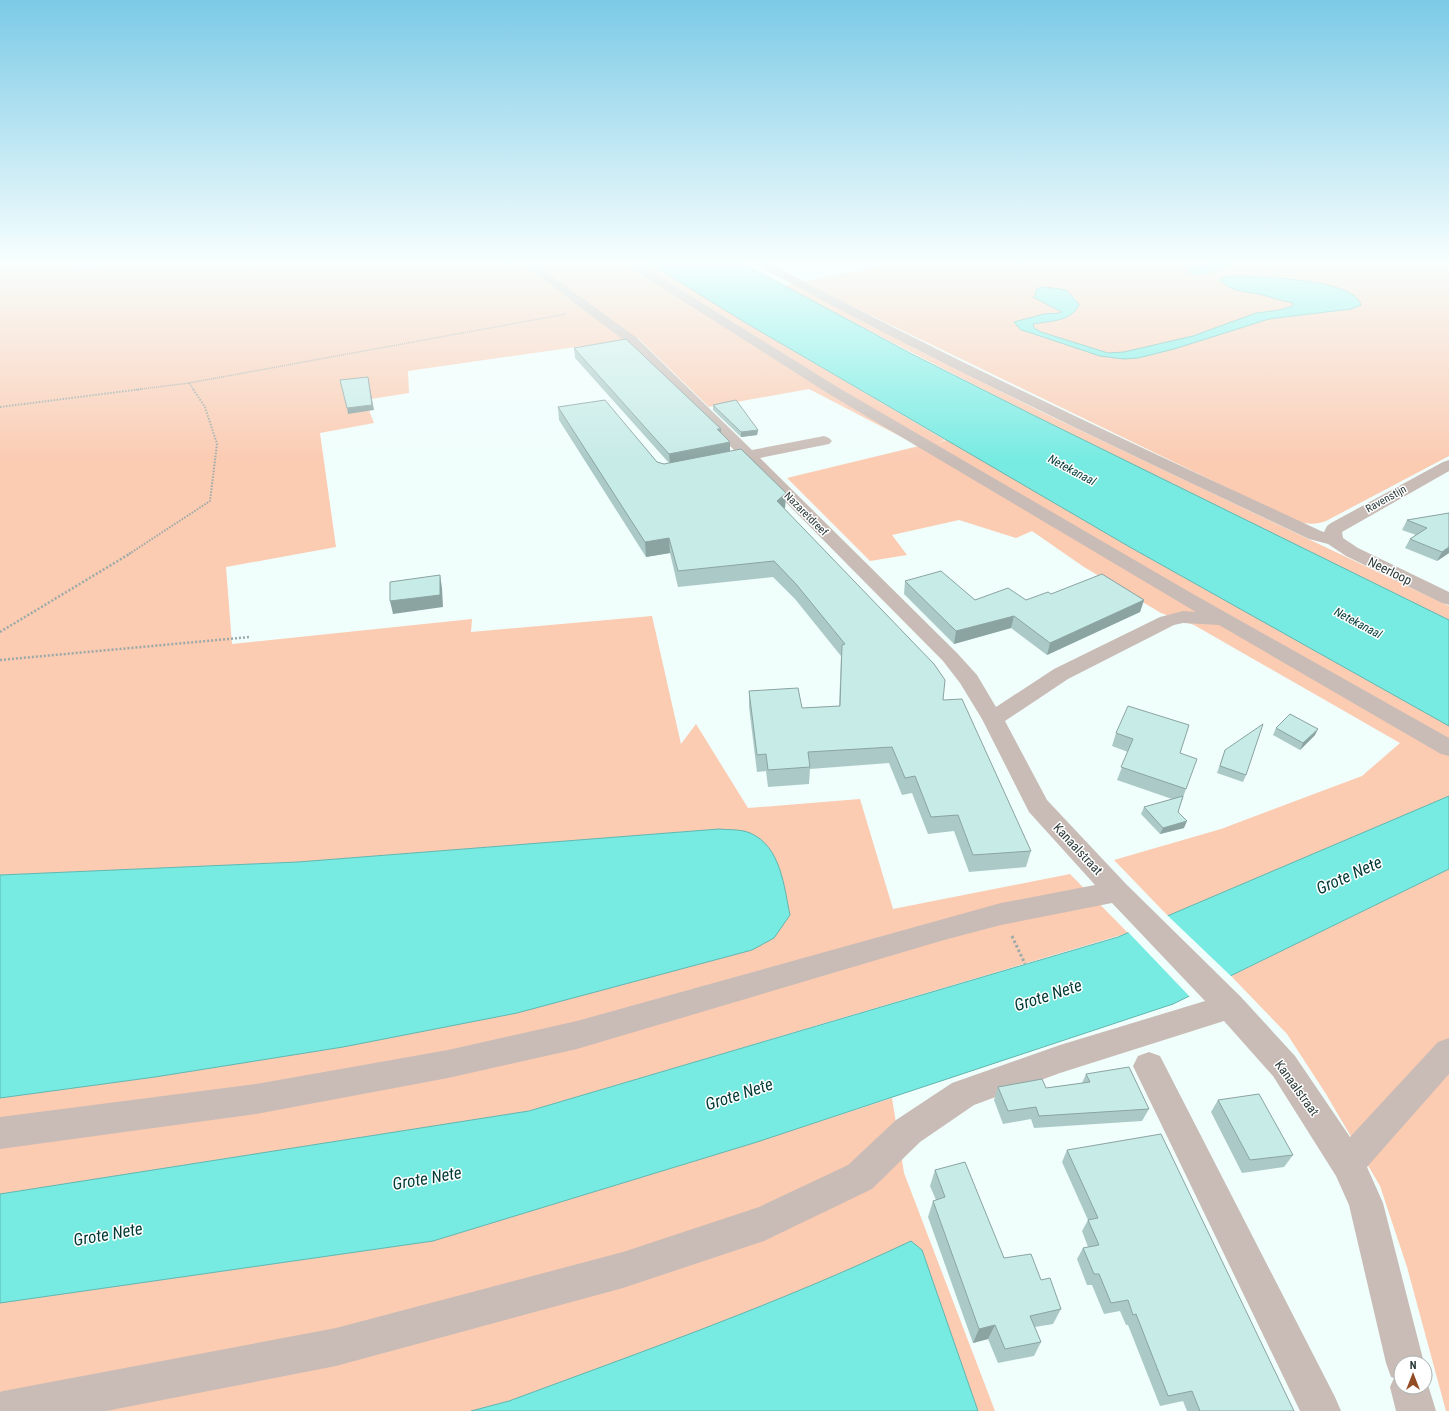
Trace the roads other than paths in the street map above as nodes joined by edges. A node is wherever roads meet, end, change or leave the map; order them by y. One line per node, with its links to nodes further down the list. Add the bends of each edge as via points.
1 (618, 330): 5 (street, Nazaretdreef, via 633,341)
2 (736, 330): 10 (street, via 827,387)
3 (888, 330): 8 (street, Neerloop, via 1315,535)
4 (824, 441): 5 (street)
5 (748, 456): 6 (street); 11 (street, Nazaretdreef, via 950,657 969,680)
6 (725, 460)
7 (1449, 465): 8 (street, Ravenstijn, via 1337,527 1333,530)
8 (1334, 540): 9 (street, Neerloop, via 1352,552)
9 (1449, 599)
10 (1226, 620): 11 (street, via 1183,617 1167,621 1061,674); 12 (street)
11 (993, 719): 13 (street, Kanaalstraat, via 1038,806)
12 (1449, 748)
13 (1117, 891): 14 (street, Kanaalstraat); 17 (street, via 1002,914 577,1035 448,1064 256,1099)
14 (1224, 1000): 18 (street, Kanaalstraat, via 1284,1066); 21 (street, via 963,1094 908,1131 860,1176 764,1223 645,1262 336,1347)
15 (1449, 1052): 18 (street)
16 (1149, 1066): 22 (street)
17 (0, 1133)
18 (1348, 1164): 19 (street, Kanaalstraat, via 1366,1203)
19 (1403, 1355)
20 (1412, 1395): 23 (street)
21 (3, 1411)
22 (1321, 1411)
23 (1416, 1411)

